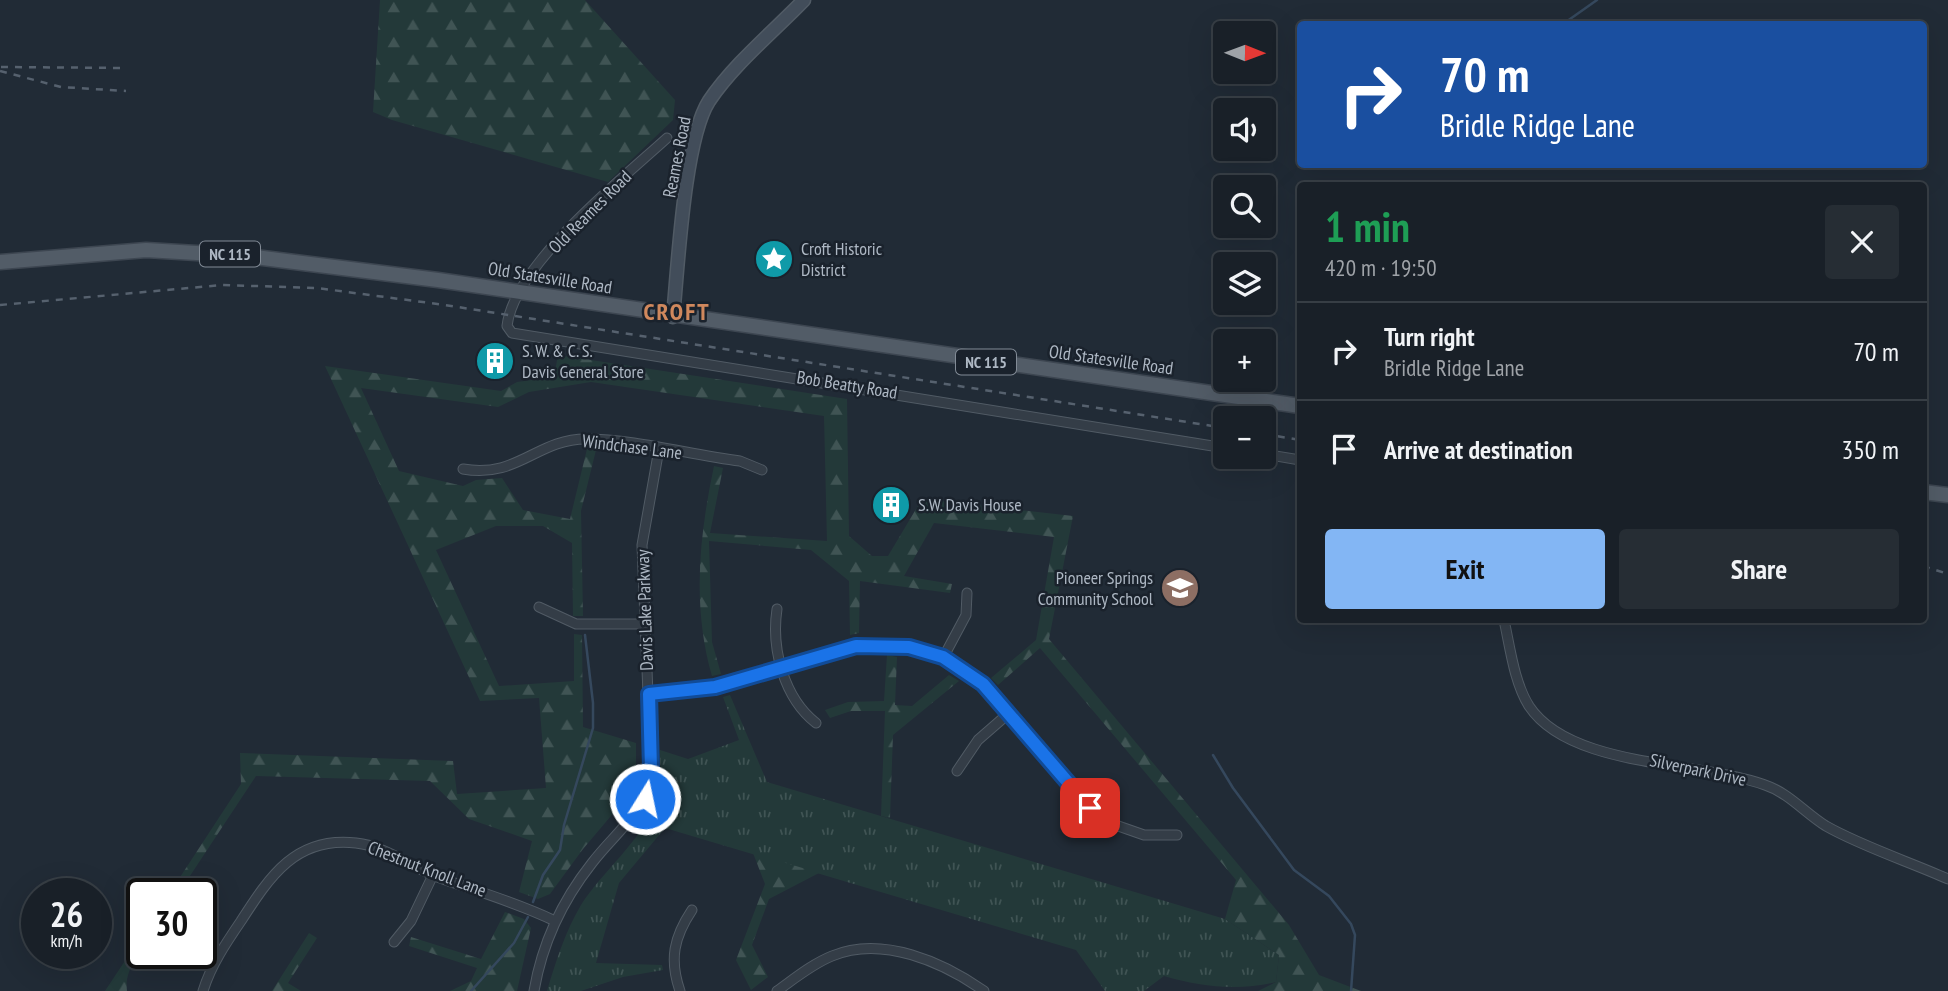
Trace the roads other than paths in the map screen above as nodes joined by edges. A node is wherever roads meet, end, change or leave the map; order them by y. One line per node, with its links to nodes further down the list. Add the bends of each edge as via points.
1 (804, 0): 5 (main road, Reames Road, via 729,77 701,116 686,197)
2 (667, 138): 4 (street, Old Reames Road, via 570,228)
3 (0, 262): 4 (main road, Old Statesville Road / NC 115, via 177,250)
4 (519, 293): 5 (main road, Old Statesville Road / NC 115); 7 (street, Bob Beatty Road, via 509,309 507,326 516,334)
5 (673, 317): 6 (main road, Old Statesville Road / NC 115)
6 (1297, 406)
7 (1213, 446)
8 (659, 449): 11 (street, Windchase Lane, via 578,440 558,443 497,471); 12 (street, Windchase Lane, via 740,461); 19 (street, Davis Lake Parkway, via 642,545)
9 (1276, 456): 10 (street)
10 (1297, 460)
11 (463, 468)
12 (762, 470)
13 (1927, 492): 14 (main road)
14 (1948, 495)
15 (967, 593): 20 (street, via 966,615)
16 (539, 607): 19 (street, via 576,624)
17 (777, 609): 21 (street, via 775,632)
18 (1505, 623): 28 (street, Silverpark Drive, via 1529,705 1570,742 1769,786 1826,826)
19 (645, 624): 22 (street, Davis Lake Parkway)
20 (943, 657): 21 (street, via 876,644); 23 (street, via 972,674)
21 (782, 667): 22 (street, via 715,687); 24 (street, via 798,706)
22 (649, 694): 30 (street, Davis Lake Parkway, via 651,769 645,799 592,863)
23 (1009, 713): 25 (street, via 978,740); 26 (street, via 1104,821 1144,835)
24 (816, 723)
25 (957, 771)
26 (1177, 835)
27 (433, 875): 30 (street, Chestnut Knoll Lane); 31 (street, via 411,921); 32 (street, Chestnut Knoll Lane, via 380,848 357,843 319,844 299,852 268,878 215,963)
28 (1948, 879)
29 (692, 909): 34 (street, via 673,952)
30 (555, 921): 33 (street, Davis Lake Parkway)
31 (394, 942)
32 (203, 991)
33 (534, 991)
34 (680, 991)
35 (777, 991): 36 (street, via 832,956 864,949 915,957 954,972)
36 (984, 991)

